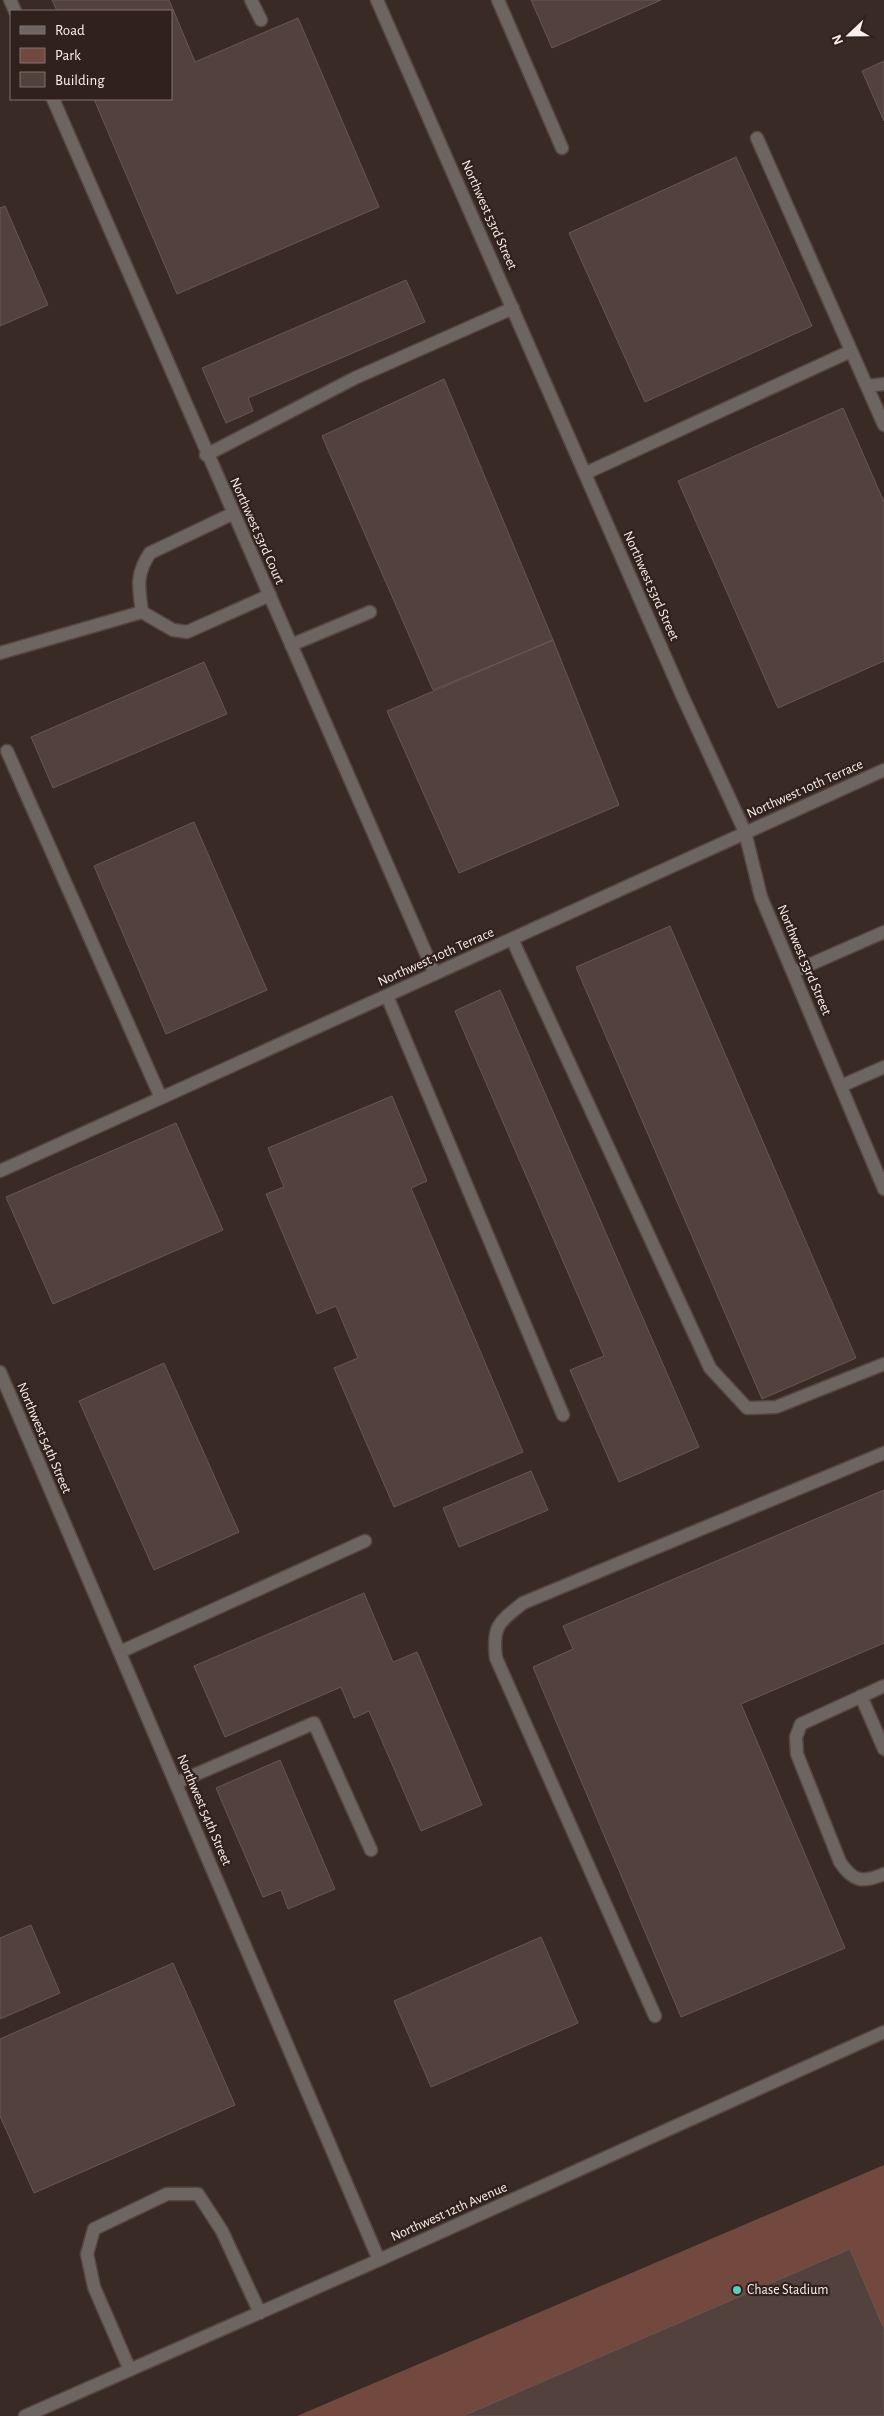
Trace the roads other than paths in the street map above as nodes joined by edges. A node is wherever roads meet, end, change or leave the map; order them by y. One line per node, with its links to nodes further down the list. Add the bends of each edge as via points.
1 (252, 0): 4 (street)
2 (377, 0): 8 (street, Northwest 53rd Street)
3 (498, 0): 7 (street)
4 (261, 20)
5 (53, 100): 13 (street, Northwest 53rd Court)
6 (757, 138): 9 (street)
7 (562, 148)
8 (513, 308): 13 (street, via 355,378); 14 (street, Northwest 53rd Street)
9 (851, 351): 11 (street); 14 (street)
10 (884, 384): 11 (street)
11 (867, 386): 12 (street)
12 (884, 425)
13 (206, 455): 15 (street, Northwest 53rd Court)
14 (586, 474): 23 (street, Northwest 53rd Street)
15 (234, 513): 16 (street, Northwest 53rd Court); 17 (street, via 150,553 138,580)
16 (270, 595): 17 (street, via 187,632 173,630); 19 (street, Northwest 53rd Court)
17 (142, 612): 20 (street)
18 (370, 612): 19 (street)
19 (292, 646): 27 (street, Northwest 53rd Court)
20 (0, 653)
21 (7, 751): 31 (street)
22 (884, 770): 23 (street, Northwest 10th Terrace)
23 (745, 832): 25 (street, Northwest 10th Terrace); 26 (street, Northwest 53rd Street, via 761,896)
24 (884, 932): 26 (street)
25 (512, 939): 27 (street, Northwest 10th Terrace); 34 (street, via 710,1368 746,1408 776,1407)
26 (793, 972): 30 (street, Northwest 53rd Street)
27 (435, 974): 28 (street, Northwest 10th Terrace)
28 (387, 996): 31 (street, Northwest 10th Terrace); 36 (street)
29 (884, 1067): 30 (street)
30 (841, 1086): 33 (street, Northwest 53rd Street)
31 (161, 1098): 32 (street, Northwest 10th Terrace)
32 (0, 1171)
33 (884, 1189)
34 (884, 1364)
35 (0, 1372): 39 (street, Northwest 54th Street)
36 (563, 1415)
37 (884, 1454): 46 (street, via 523,1603 504,1618 495,1632 496,1658)
38 (365, 1541): 39 (street)
39 (120, 1652): 43 (street, Northwest 54th Street)
40 (884, 1686): 41 (street)
41 (862, 1696): 42 (street); 45 (street, via 800,1724 796,1737 797,1754 848,1875 860,1880)
42 (884, 1749)
43 (176, 1783): 44 (street, via 314,1723); 48 (street, Northwest 54th Street)
44 (371, 1850)
45 (884, 1874)
46 (654, 2016)
47 (884, 2032): 48 (street, Northwest 12th Avenue)
48 (379, 2260): 49 (street, Northwest 12th Avenue)
49 (260, 2313): 50 (street, Northwest 12th Avenue); 50 (street, via 222,2231 198,2194 167,2194 94,2229 87,2254 94,2287)
50 (130, 2370): 51 (street, Northwest 12th Avenue)
51 (24, 2416)

